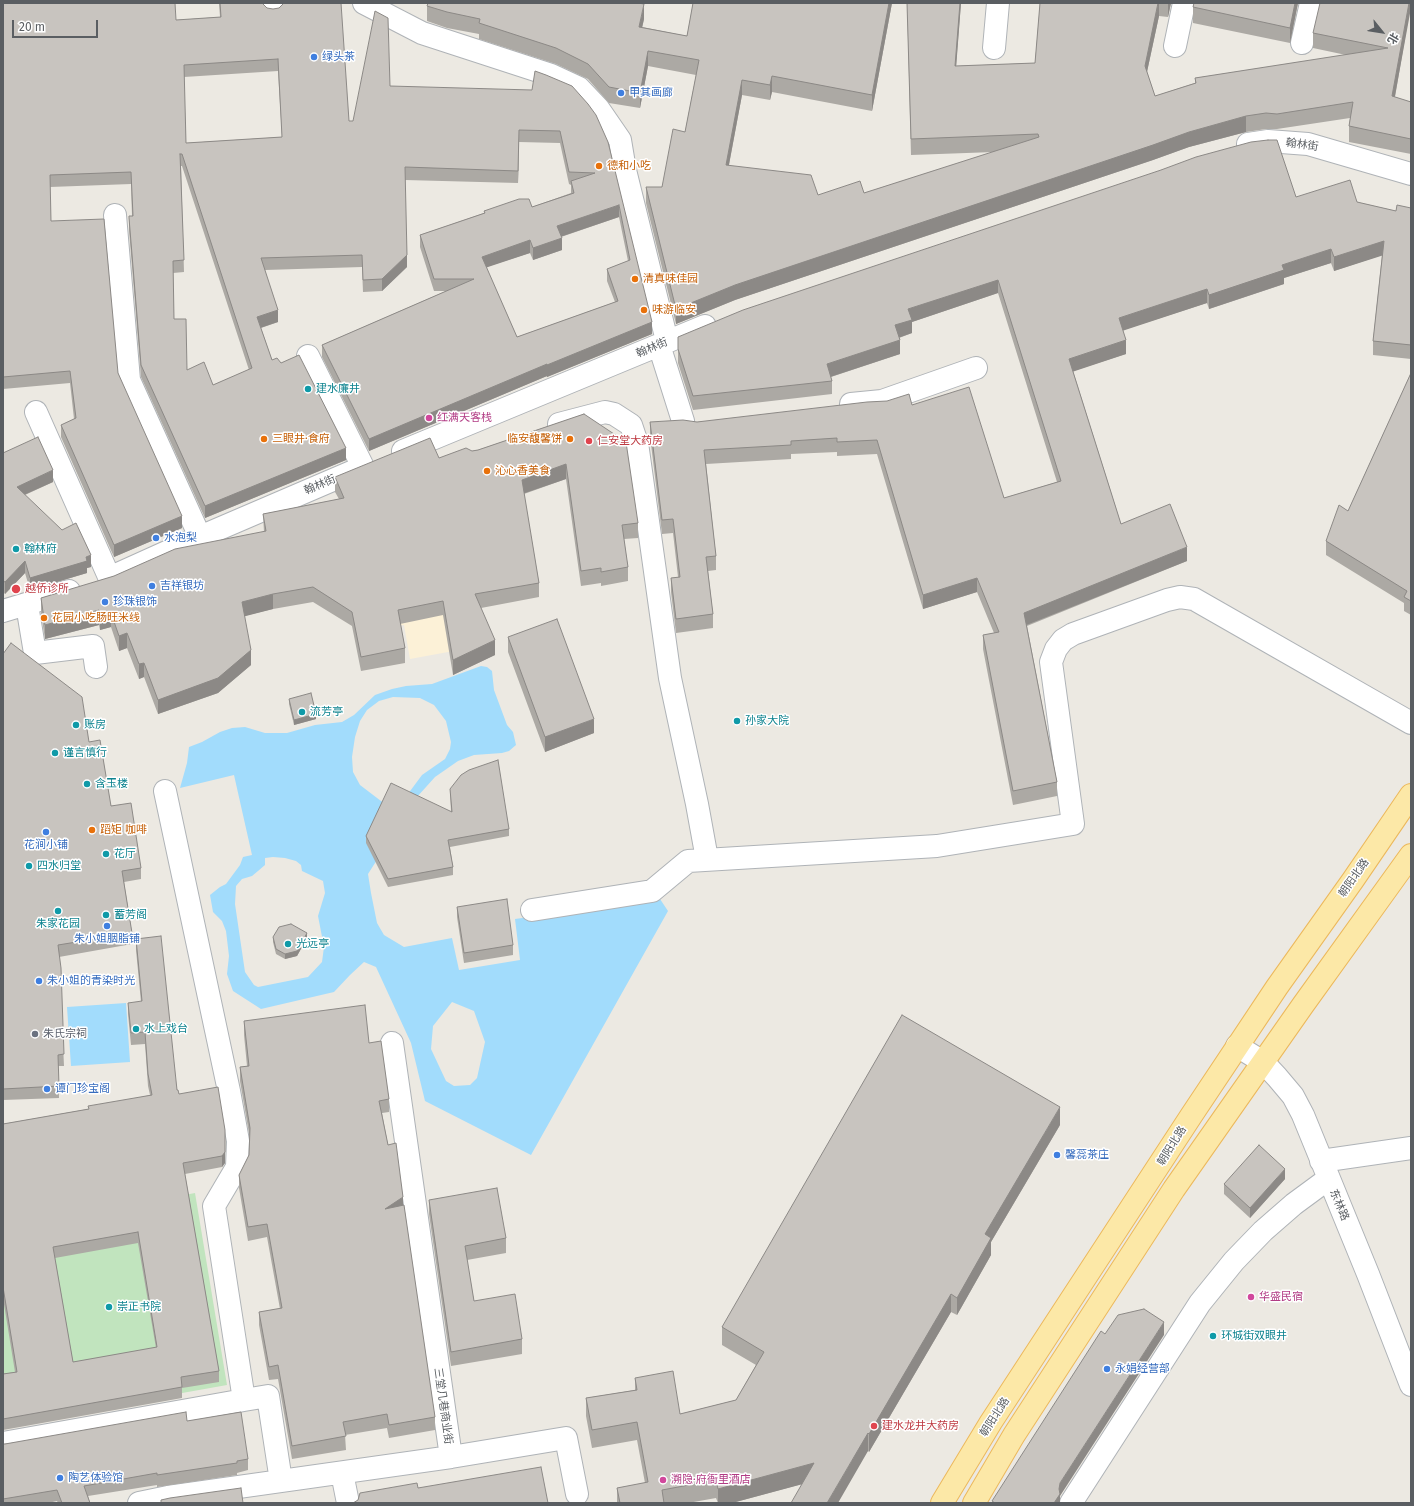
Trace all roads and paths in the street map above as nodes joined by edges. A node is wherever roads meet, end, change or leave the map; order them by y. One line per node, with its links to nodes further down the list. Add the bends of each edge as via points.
1 (364, 3): 12 (street, via 422,33 551,75 579,88 598,108 620,140)
2 (998, 3): 7 (street)
3 (1184, 3): 6 (street)
4 (1311, 3): 5 (street)
5 (1302, 43)
6 (1175, 46)
7 (994, 48)
8 (1227, 150): 9 (street, 翰林街, via 1268,141 1308,144)
9 (1411, 174)
10 (115, 215): 20 (street, via 130,380)
11 (724, 318): 12 (street, 翰林街)
12 (663, 343): 17 (street); 19 (street, 翰林街)
13 (308, 356): 19 (street)
14 (976, 368): 15 (street, via 882,401)
15 (835, 406)
16 (36, 412): 21 (street)
17 (667, 423): 18 (street, via 604,412 580,417); 29 (street, via 636,443 670,678)
18 (538, 432)
19 (363, 467): 20 (street, 翰林街)
20 (200, 537): 21 (street, 翰林街)
21 (97, 582): 22 (street, 翰林街)
22 (27, 605): 23 (street, 翰林街); 24 (street, via 35,653 93,646)
23 (3, 611)
24 (96, 667)
25 (1411, 723): 29 (street, via 1194,600 1180,597 1073,634 1063,640 1056,649 1051,662 1073,824 937,846)
26 (165, 791): 37 (street, via 238,1141 237,1167 214,1206)
27 (1411, 795): 32 (main road, 朝阳北路)
28 (1411, 855): 33 (main road)
29 (707, 859): 30 (street, via 688,861 652,891)
30 (532, 910)
31 (392, 1043): 39 (street, 三堂几巷商业街)
32 (1237, 1046): 33 (street, 东林路); 45 (main road, 朝阳北路, via 991,1422)
33 (1263, 1062): 35 (street, 东林路, via 1293,1096); 46 (main road, via 1174,1189 1014,1435)
34 (1411, 1148): 35 (street)
35 (1324, 1170): 36 (street, 东林路); 47 (street, via 1294,1204 1234,1261 1200,1303)
36 (1411, 1385)
37 (244, 1400): 38 (street); 41 (street, via 268,1396)
38 (3, 1443)
39 (451, 1457): 40 (street, 三堂几巷商业街); 42 (street, via 566,1438)
40 (342, 1473): 41 (street, 三堂几巷商业街); 44 (street)
41 (281, 1481): 43 (street, 三堂几巷商业街)
42 (577, 1494)
43 (139, 1503)
44 (348, 1503)
45 (942, 1503)
46 (974, 1503)
47 (1071, 1503)

